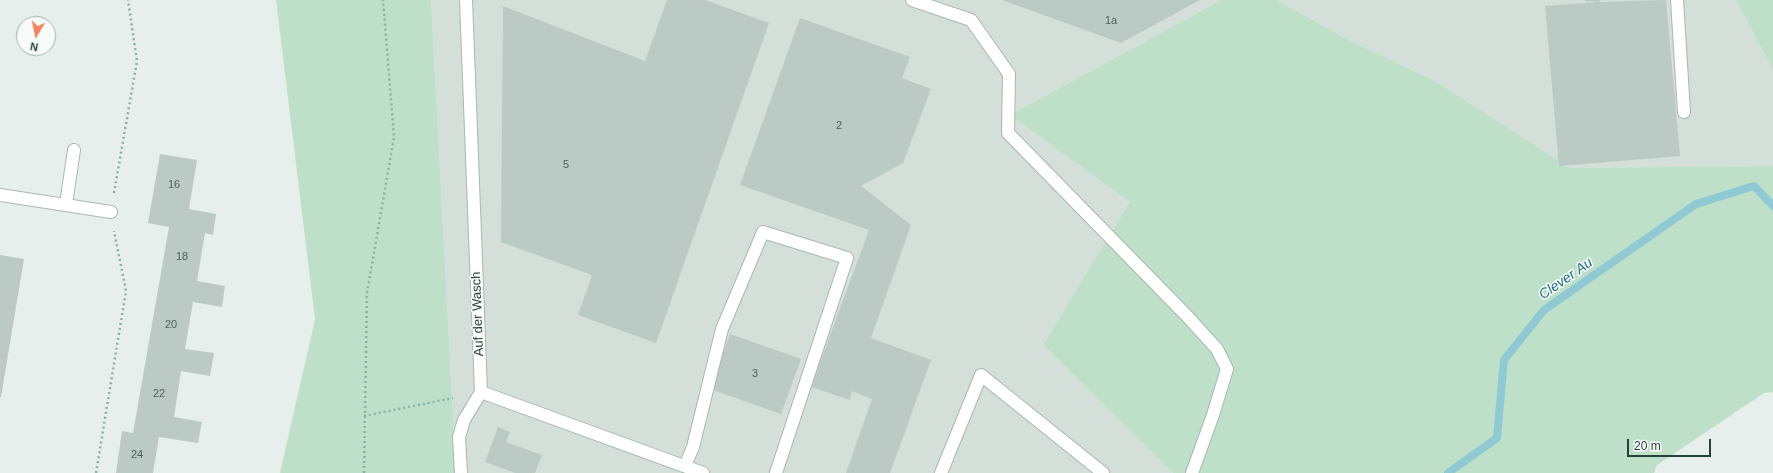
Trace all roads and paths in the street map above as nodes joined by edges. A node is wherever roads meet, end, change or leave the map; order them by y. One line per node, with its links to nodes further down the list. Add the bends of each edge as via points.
1 (128, 0): 10 (path, via 137,62)
2 (383, 0): 12 (path, via 394,137 367,293)
3 (466, 0): 11 (street, Auf der Wasch)
4 (912, 0): 21 (street, via 971,20 1009,74 1008,133 1217,350 1227,369)
5 (1677, 0): 6 (street)
6 (1684, 112)
7 (74, 150): 9 (street)
8 (0, 195): 9 (street)
9 (66, 204): 10 (street)
10 (110, 212): 14 (path, via 126,291)
11 (481, 392): 12 (path); 13 (street); 16 (street, via 464,420 459,437)
12 (364, 416): 15 (path)
13 (685, 466): 17 (street); 18 (street, via 693,447 722,329 763,232 847,258)
14 (96, 473)
15 (364, 473)
16 (461, 473)
17 (703, 473)
18 (776, 473)
19 (941, 473): 20 (street, via 981,375)
20 (1103, 473)
21 (1192, 473)

